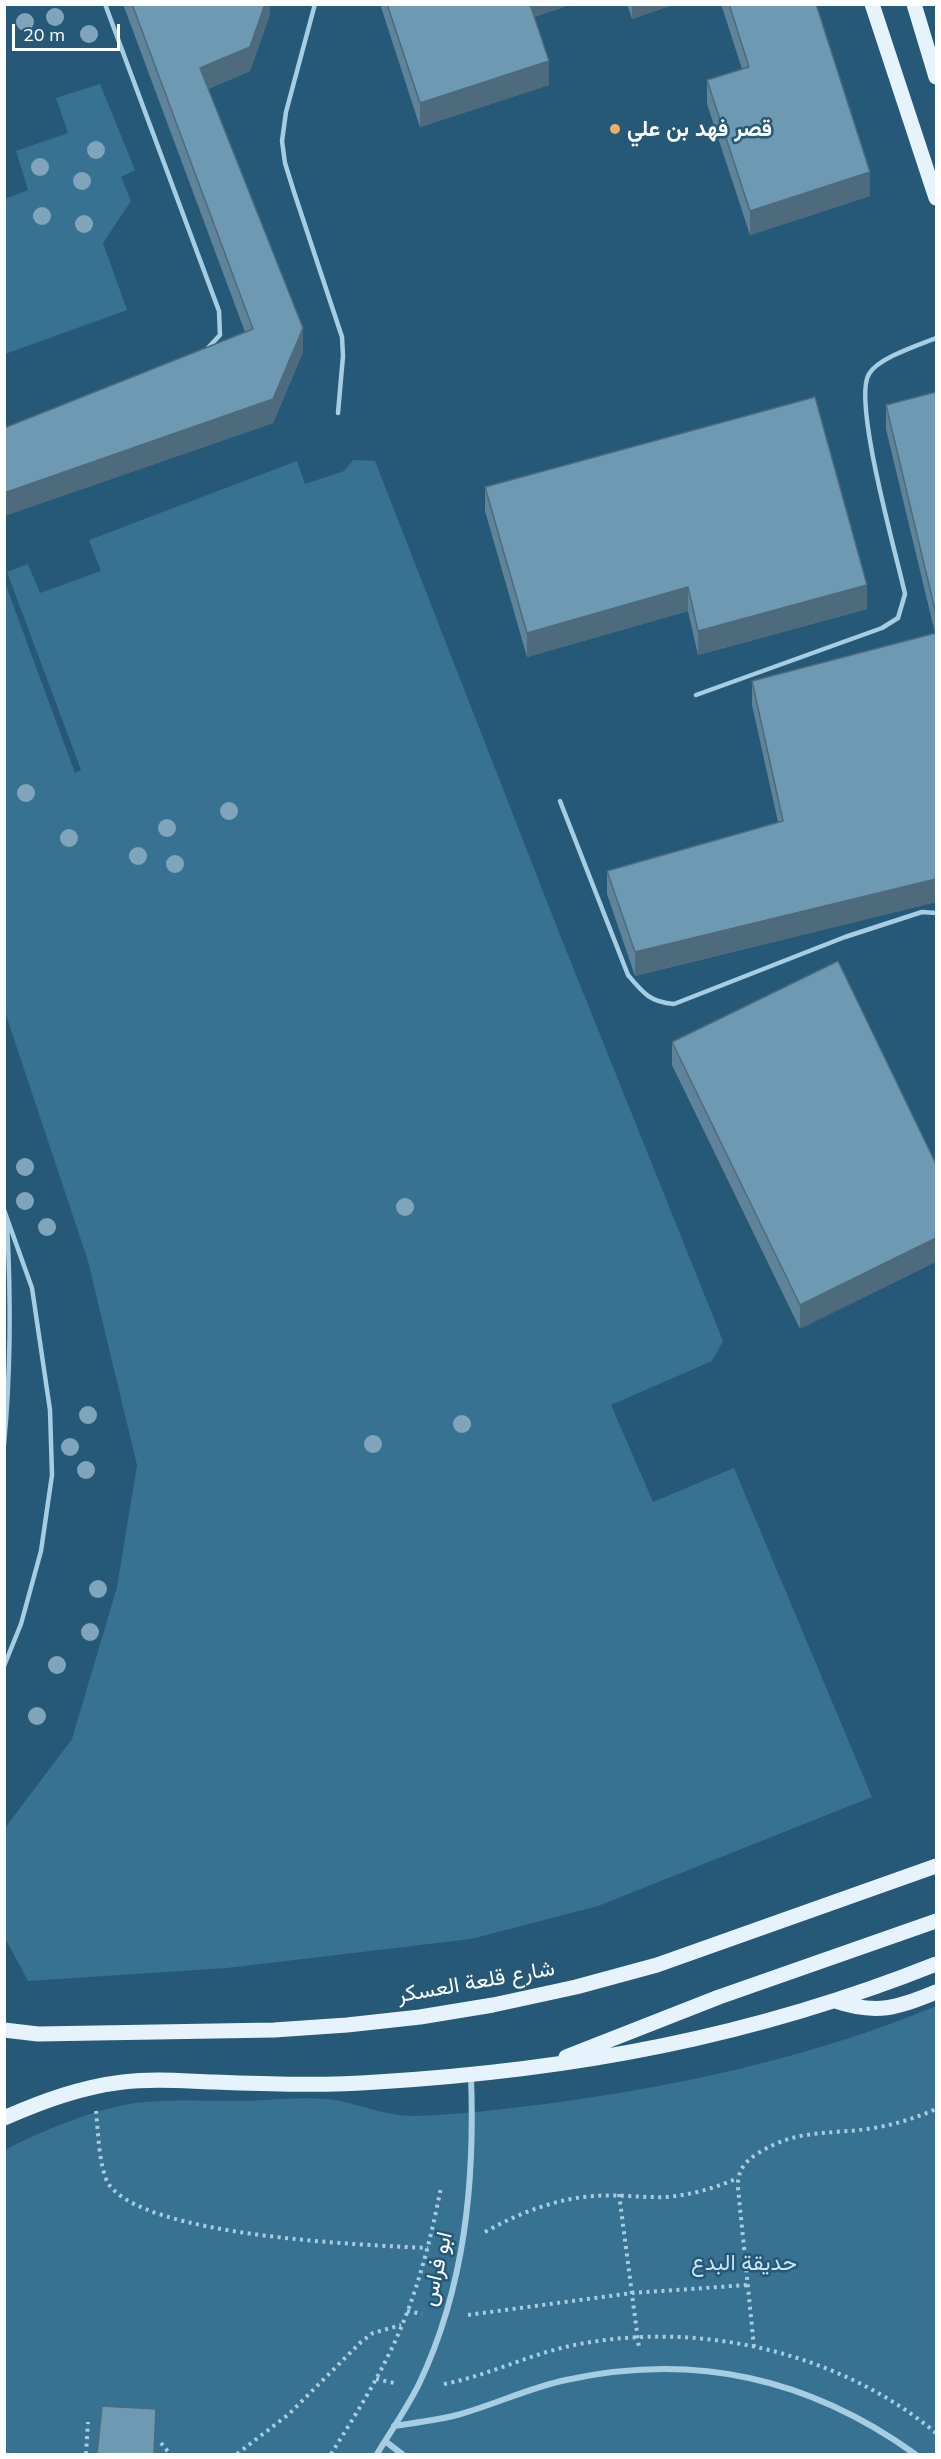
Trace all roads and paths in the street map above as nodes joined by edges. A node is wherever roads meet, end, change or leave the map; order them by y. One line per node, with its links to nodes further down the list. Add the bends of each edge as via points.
1 (105, 4): 8 (lane, via 219,311 220,335 207,350)
2 (315, 4): 9 (lane, via 282,141 291,182 342,337)
3 (872, 4): 6 (main road)
4 (914, 4): 5 (main road)
5 (936, 77)
6 (936, 198)
7 (936, 338): 10 (lane, via 876,365 865,382 867,429 905,594 898,618 882,628)
8 (196, 354)
9 (338, 413)
10 (696, 695)
11 (560, 801): 12 (lane, via 628,975 643,993 659,1003 674,1004 845,937 922,912)
12 (936, 913)
13 (4, 1210): 14 (lane)
14 (7, 1217): 15 (lane, via 11,1311); 16 (lane, via 32,1288 50,1410 52,1475 41,1551 21,1624)
15 (4, 1444)
16 (4, 1666)
17 (936, 1866): 22 (main road, شارع قلعة العسكر, via 657,1965 493,2005 410,2018 274,2030 38,2034)
18 (936, 1921): 23 (main road, via 720,1996)
19 (936, 1964): 21 (main road)
20 (936, 1992): 21 (main road, via 909,2003 872,2010)
21 (835, 2001): 23 (main road, via 726,2032)
22 (4, 2030)
23 (541, 2068): 24 (main road)
24 (471, 2075): 25 (main road, via 363,2083 159,2080); 31 (street, ابو فراس, via 472,2165)
25 (92, 2087): 27 (main road); 32 (path, via 105,2176 118,2194 141,2206 178,2220 252,2233)
26 (936, 2109): 28 (path, via 873,2128 796,2136 752,2157)
27 (4, 2118)
28 (738, 2178): 30 (path, via 668,2197); 33 (path)
29 (441, 2187): 32 (path)
30 (619, 2194): 31 (path, via 564,2200 537,2208); 34 (path)
31 (462, 2247): 36 (street, ابو فراس)
32 (428, 2248): 35 (path)
33 (748, 2285): 34 (path); 38 (path)
34 (632, 2293): 36 (path); 39 (path)
35 (407, 2311): 36 (path); 37 (path)
36 (444, 2318): 41 (street, ابو فراس, via 418,2385)
37 (402, 2325): 46 (path, via 373,2333 361,2342 289,2414); 47 (path, via 376,2379)
38 (754, 2347)
39 (641, 2370): 41 (street, via 565,2380 456,2415); 50 (street, via 674,2369 738,2376 811,2395 868,2423)
40 (88, 2422): 44 (path)
41 (394, 2426): 42 (street, ابو فراس)
42 (385, 2441): 48 (street, ابو فراس); 49 (street)
43 (161, 2443): 45 (path)
44 (86, 2454)
45 (170, 2454)
46 (237, 2454)
47 (331, 2454)
48 (377, 2454)
49 (402, 2454)
50 (915, 2454)

